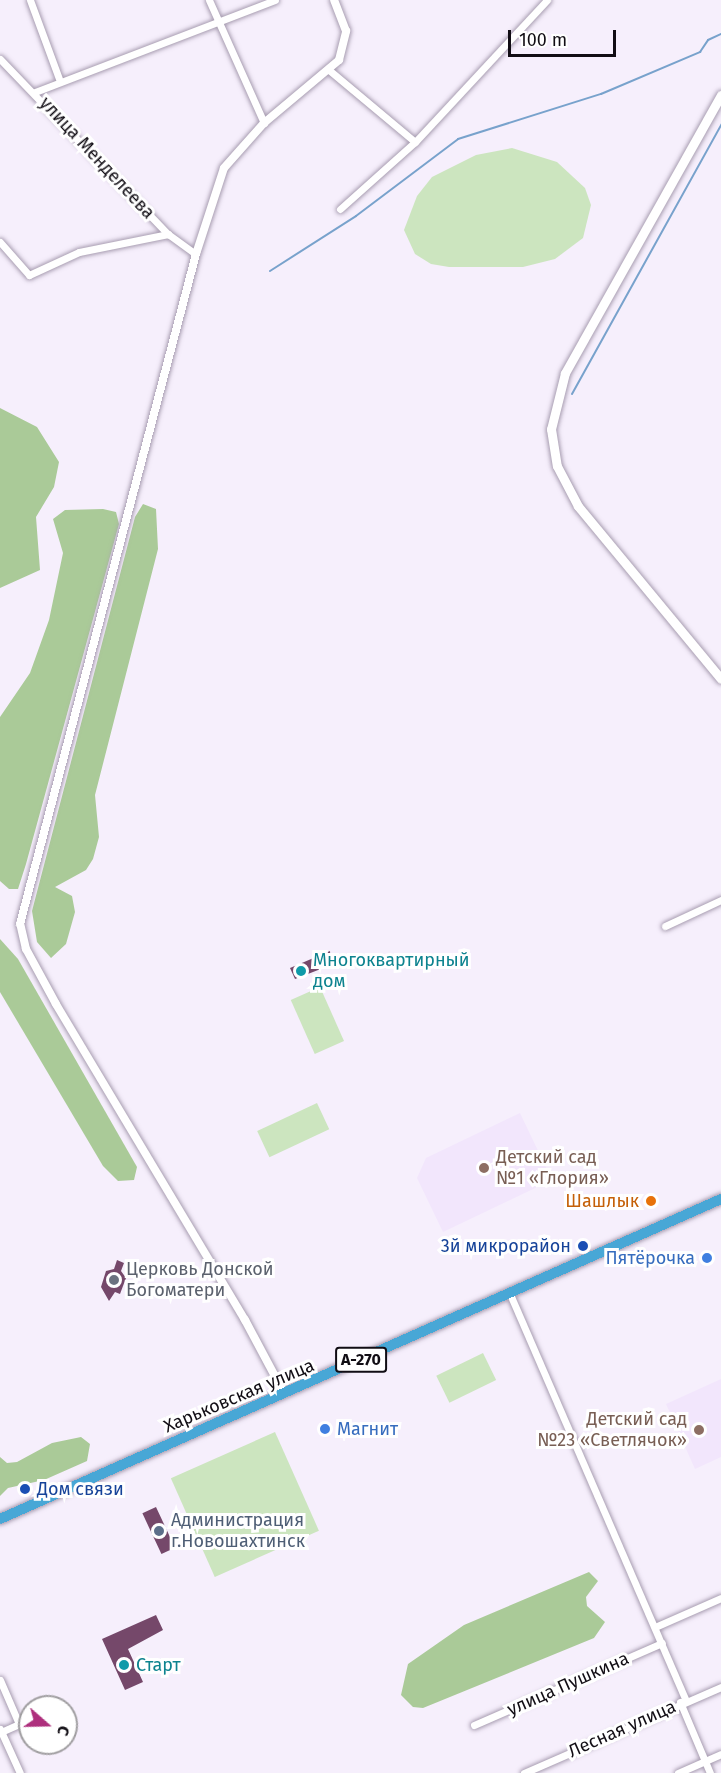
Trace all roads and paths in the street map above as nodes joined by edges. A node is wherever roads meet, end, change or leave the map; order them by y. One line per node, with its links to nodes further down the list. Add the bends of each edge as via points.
1 (30, 0): 9 (street)
2 (209, 0): 6 (street)
3 (275, 0): 6 (street)
4 (334, 0): 8 (street, via 346,31 346,49)
5 (548, 0): 13 (street)
6 (218, 22): 9 (street); 12 (street)
7 (0, 59): 10 (street, улица Менделеева)
8 (329, 70): 12 (street); 13 (street)
9 (59, 79): 10 (street)
10 (35, 92): 15 (street, улица Менделеева)
11 (721, 95): 18 (main road, via 565,373 551,429 557,466 578,506)
12 (264, 123): 17 (street, via 224,168)
13 (415, 142): 14 (street)
14 (340, 209)
15 (168, 234): 16 (street, via 79,252 29,275); 17 (street, улица Менделеева)
16 (0, 242)
17 (196, 254): 23 (street, via 29,873 20,930 56,1004 245,1320)
18 (721, 679)
19 (721, 900): 20 (street)
20 (665, 926)
21 (721, 1199): 22 (highway, Харьковская улица / А-270)
22 (510, 1294): 23 (highway, Харьковская улица / А-270); 26 (street)
23 (284, 1393): 24 (highway, Харьковская улица / А-270)
24 (0, 1519)
25 (721, 1598): 26 (street)
26 (655, 1627): 27 (street)
27 (662, 1643): 30 (street); 31 (street, улица Пушкина)
28 (0, 1680): 32 (street, via 19,1724)
29 (721, 1687): 30 (street, Лесная улица)
30 (683, 1701): 34 (street); 36 (street, Лесная улица)
31 (474, 1725)
32 (1, 1731): 35 (street)
33 (721, 1754): 34 (street)
34 (705, 1762): 37 (street); 38 (street)
35 (20, 1773)
36 (524, 1773)
37 (678, 1773)
38 (710, 1773)

